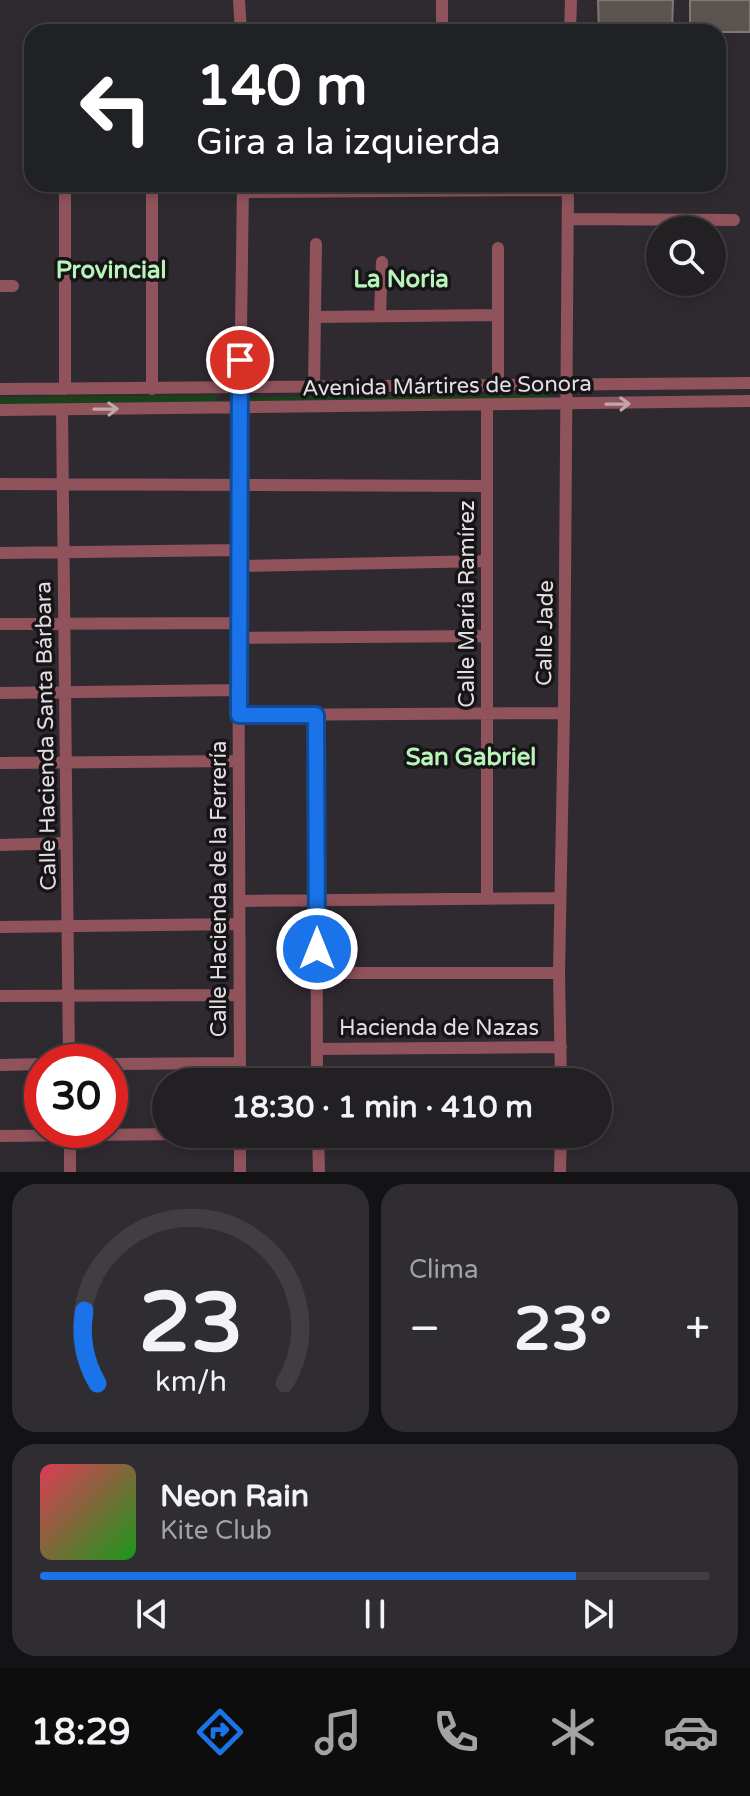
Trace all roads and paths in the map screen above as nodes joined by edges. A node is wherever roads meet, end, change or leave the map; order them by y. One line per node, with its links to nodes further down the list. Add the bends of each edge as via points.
1 (239, 0): 4 (street)
2 (442, 0): 5 (street)
3 (571, 0): 6 (street)
4 (240, 24)
5 (442, 24)
6 (570, 24)
7 (65, 192): 25 (street)
8 (152, 192): 26 (street)
9 (243, 192): 22 (street, Calle Hacienda de la Ferrería)
10 (568, 192): 11 (street, Calle Jade)
11 (568, 219): 12 (street); 20 (street, Calle Jade)
12 (734, 220)
13 (316, 244): 18 (street)
14 (498, 248): 17 (street)
15 (382, 262): 16 (street)
16 (380, 315): 17 (street); 18 (street)
17 (498, 315): 21 (street)
18 (315, 317): 23 (street)
19 (750, 383): 20 (street, Avenida Mártires de Sonora)
20 (567, 385): 21 (street, Avenida Mártires de Sonora); 28 (street, Calle Jade)
21 (498, 386): 23 (street, Avenida Mártires de Sonora)
22 (240, 388): 23 (street, Avenida Mártires de Sonora); 26 (street, Avenida Mártires de Sonora); 30 (street, Calle Hacienda de la Ferrería)
23 (314, 388)
24 (0, 389): 25 (street, Avenida Mártires de Sonora)
25 (65, 389): 26 (street, Avenida Mártires de Sonora)
26 (152, 389)
27 (750, 401): 28 (street, Avenida Mártires de Sonora, one-way to 27)
28 (567, 405): 29 (street, Avenida Mártires de Sonora); 50 (street, Calle Jade)
29 (487, 406): 30 (street, Avenida Mártires de Sonora); 36 (street, Calle María Ramírez)
30 (239, 408): 32 (street, Avenida Mártires de Sonora, one-way to 30); 35 (street, Calle Hacienda de la Ferrería)
31 (0, 410): 32 (street, Avenida Mártires de Sonora)
32 (62, 410): 33 (street, Calle Hacienda Santa Bárbara)
33 (63, 483): 34 (street); 35 (street); 38 (street, Calle Hacienda Santa Bárbara)
34 (0, 484)
35 (238, 485): 36 (street); 37 (street, Calle Hacienda de la Ferrería)
36 (487, 486): 40 (street, Calle María Ramírez)
37 (238, 550): 38 (street); 41 (street, Calle Hacienda de la Ferrería)
38 (64, 552): 39 (street); 44 (street, Calle Hacienda Santa Bárbara)
39 (0, 553)
40 (487, 561): 41 (street); 45 (street, Calle María Ramírez)
41 (238, 566): 42 (street, Calle Hacienda de la Ferrería)
42 (238, 623): 44 (street); 46 (street, Calle Hacienda de la Ferrería)
43 (0, 624): 44 (street)
44 (65, 624): 48 (street, Calle Hacienda Santa Bárbara)
45 (486, 636): 46 (street); 51 (street, Calle María Ramírez)
46 (238, 638): 47 (street, Calle Hacienda de la Ferrería)
47 (238, 690): 48 (street); 52 (street, Calle Hacienda de la Ferrería)
48 (65, 692): 49 (street); 55 (street, Calle Hacienda Santa Bárbara)
49 (0, 693)
50 (564, 713): 51 (street); 60 (street, Calle Jade)
51 (486, 714): 53 (street); 59 (street, Calle María Ramírez)
52 (239, 715): 53 (street); 54 (street, Calle Hacienda de la Ferrería)
53 (316, 715): 61 (street)
54 (239, 761): 55 (street); 62 (street, Calle Hacienda de la Ferrería)
55 (66, 762): 56 (street); 57 (street, Calle Hacienda Santa Bárbara)
56 (0, 763)
57 (67, 843): 58 (street); 64 (street, Calle Hacienda Santa Bárbara)
58 (0, 845)
59 (487, 898): 60 (street); 61 (street)
60 (560, 898): 67 (street, Calle Jade)
61 (317, 900): 62 (street); 66 (street)
62 (239, 901): 63 (street, Calle Hacienda de la Ferrería)
63 (239, 924): 64 (street); 68 (street, Calle Hacienda de la Ferrería)
64 (68, 926): 65 (street); 70 (street, Calle Hacienda Santa Bárbara)
65 (0, 927)
66 (317, 973): 67 (street); 73 (street)
67 (559, 973): 72 (street, Calle Jade)
68 (239, 995): 70 (street); 74 (street, Calle Hacienda de la Ferrería)
69 (0, 996): 70 (street)
70 (68, 996): 71 (street, Calle Hacienda Santa Bárbara)
71 (69, 1044)
72 (561, 1047): 73 (street, Hacienda de Nazas); 80 (street, Calle Jade)
73 (317, 1049): 79 (street)
74 (240, 1063): 76 (street); 78 (street, Calle Hacienda de la Ferrería)
75 (24, 1064): 77 (street)
76 (128, 1064)
77 (0, 1065)
78 (240, 1068)
79 (317, 1068)
80 (561, 1068)
81 (128, 1133): 82 (street)
82 (152, 1133)
83 (24, 1135): 84 (street)
84 (0, 1136)
85 (70, 1148): 89 (street)
86 (240, 1148): 90 (street)
87 (318, 1148): 91 (street)
88 (561, 1148): 92 (street)
89 (70, 1172)
90 (240, 1172)
91 (319, 1172)
92 (560, 1172)

